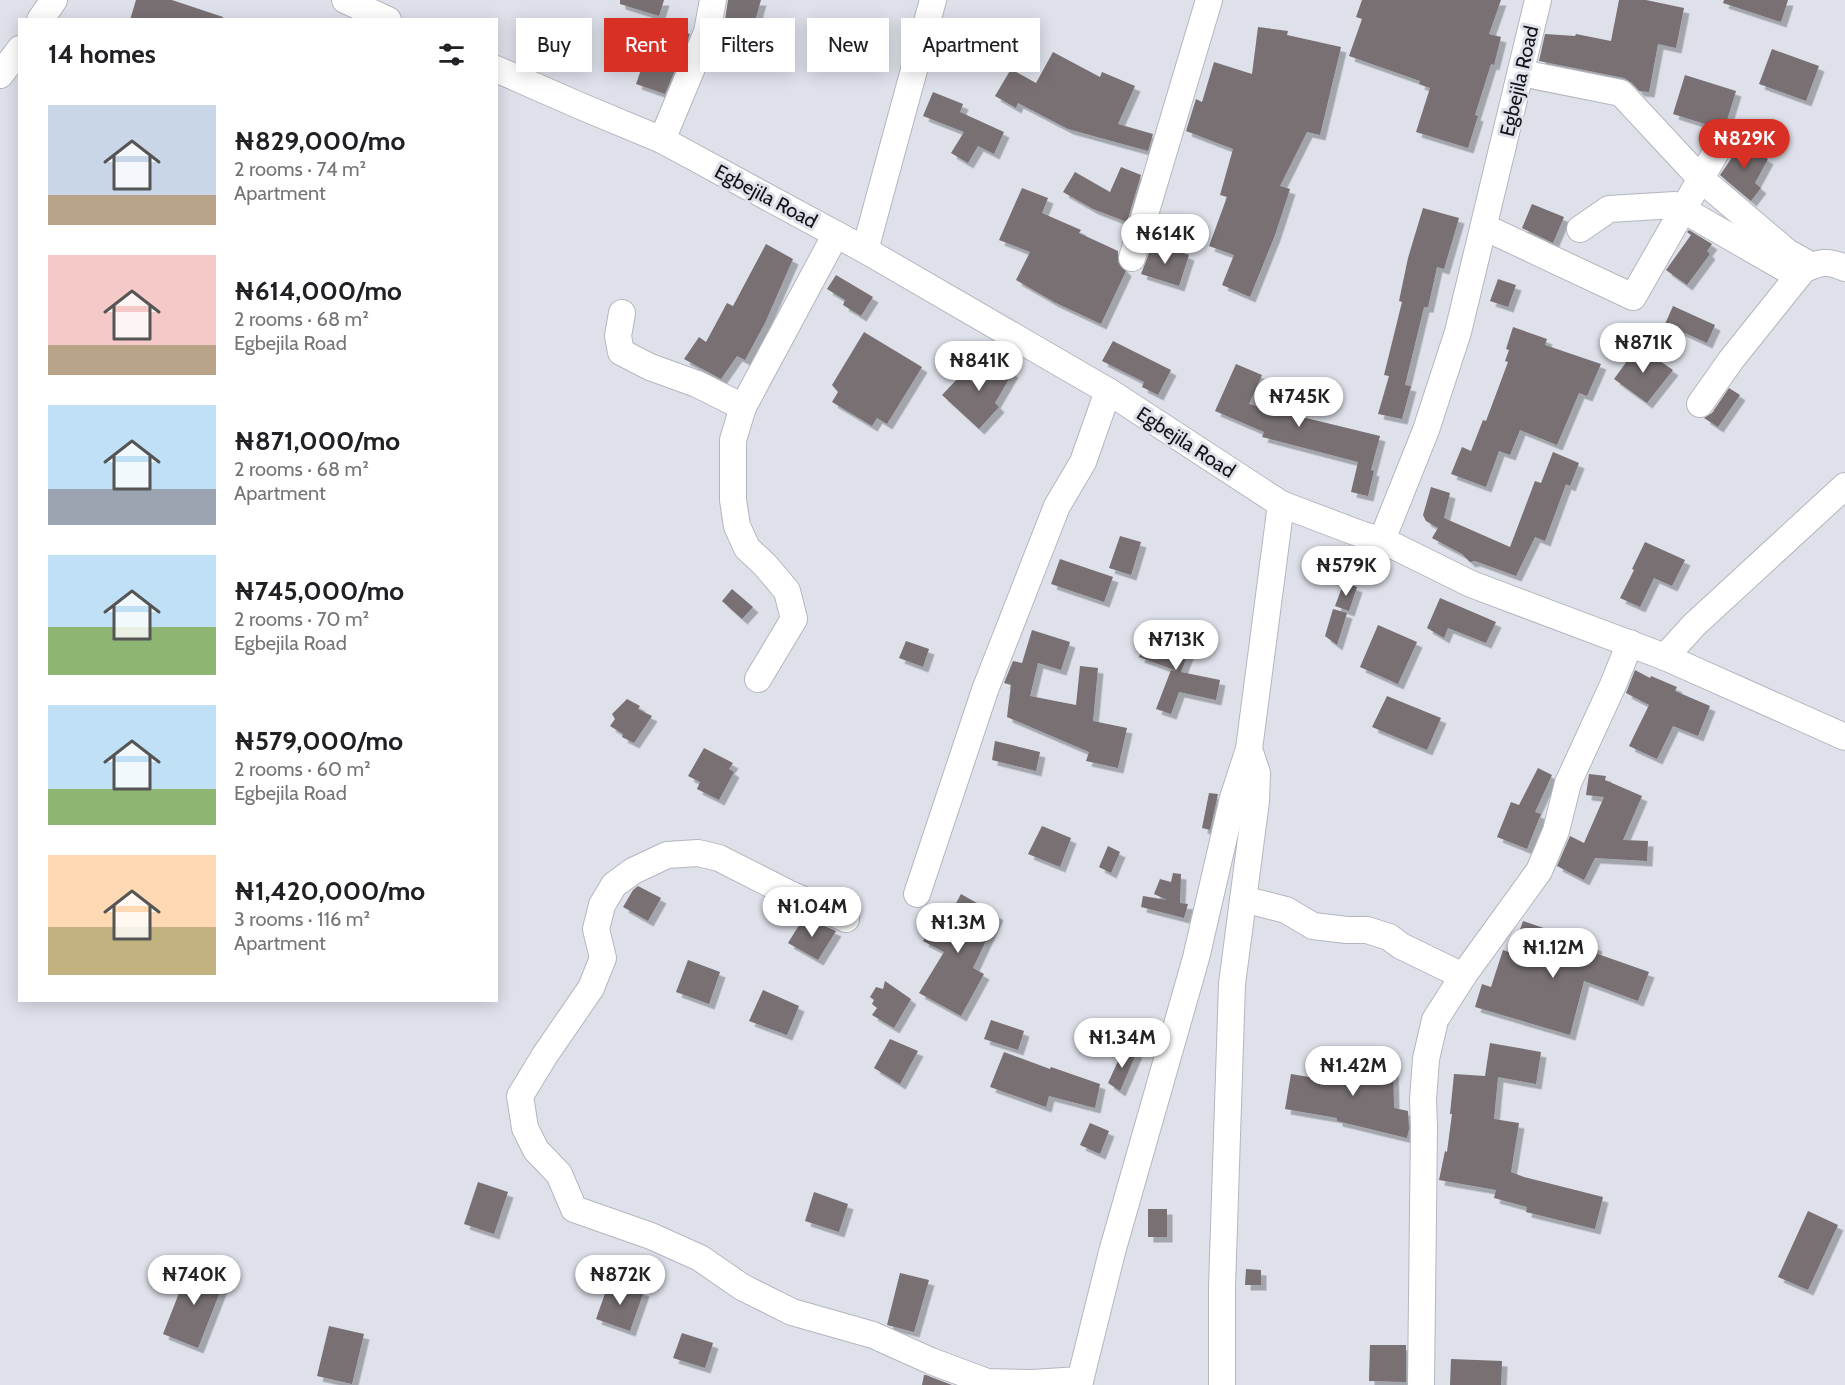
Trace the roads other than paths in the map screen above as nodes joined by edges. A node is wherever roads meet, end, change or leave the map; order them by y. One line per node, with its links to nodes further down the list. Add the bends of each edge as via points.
1 (54, 0): 7 (street); 8 (street)
2 (345, 0): 9 (street)
3 (713, 0): 14 (street, via 707,32)
4 (933, 0): 21 (street)
5 (1209, 0): 22 (street)
6 (1538, 0): 13 (street, Egbejila Road)
7 (41, 18)
8 (55, 18)
9 (384, 18)
10 (18, 52): 12 (street)
11 (498, 70): 14 (street, Egbejila Road)
12 (6, 73)
13 (1521, 73): 16 (street, via 1621,93); 18 (street, Egbejila Road)
14 (662, 140): 20 (street, Egbejila Road)
15 (1716, 152): 16 (street)
16 (1701, 179): 17 (street); 24 (street)
17 (1683, 210): 18 (street, via 1633,297); 19 (street, via 1675,205 1609,209); 24 (street)
18 (1484, 227): 31 (street, Egbejila Road, via 1443,379)
19 (1580, 229)
20 (836, 234): 21 (street, Egbejila Road); 28 (street)
21 (865, 250): 26 (street, Egbejila Road)
22 (1132, 258)
23 (1845, 268): 24 (street, via 1829,261)
24 (1805, 271): 27 (street)
25 (622, 313): 28 (street, via 618,336 621,352)
26 (1108, 391): 30 (street, Egbejila Road); 37 (street, via 1083,462 1058,506 985,690)
27 (1700, 404)
28 (743, 407): 34 (street, via 733,440 737,526 747,548 787,591 794,620)
29 (1845, 486): 33 (street, via 1694,625)
30 (1281, 504): 31 (street, Egbejila Road); 36 (street)
31 (1382, 540): 32 (street, via 1471,584)
32 (1630, 643): 33 (street); 40 (street, via 1568,783 1556,831 1539,871)
33 (1665, 657): 35 (street)
34 (758, 679)
35 (1845, 737)
36 (1249, 749): 38 (street, via 1257,773 1257,801); 41 (street, via 1233,798 1196,958)
37 (917, 894)
38 (1243, 899): 40 (street, via 1286,910 1313,926 1367,930 1389,937); 42 (street, via 1232,984)
39 (846, 919): 41 (street, via 719,858 698,853 668,855 633,871 614,885 602,905 596,929 603,958 591,988 520,1096 525,1128 536,1150 559,1174 574,1209 700,1258 742,1287 792,1312 873,1335 987,1382)
40 (1463, 976): 43 (street, via 1436,1020 1426,1059)
41 (1079, 1382)
42 (1222, 1385)
43 (1421, 1385)

